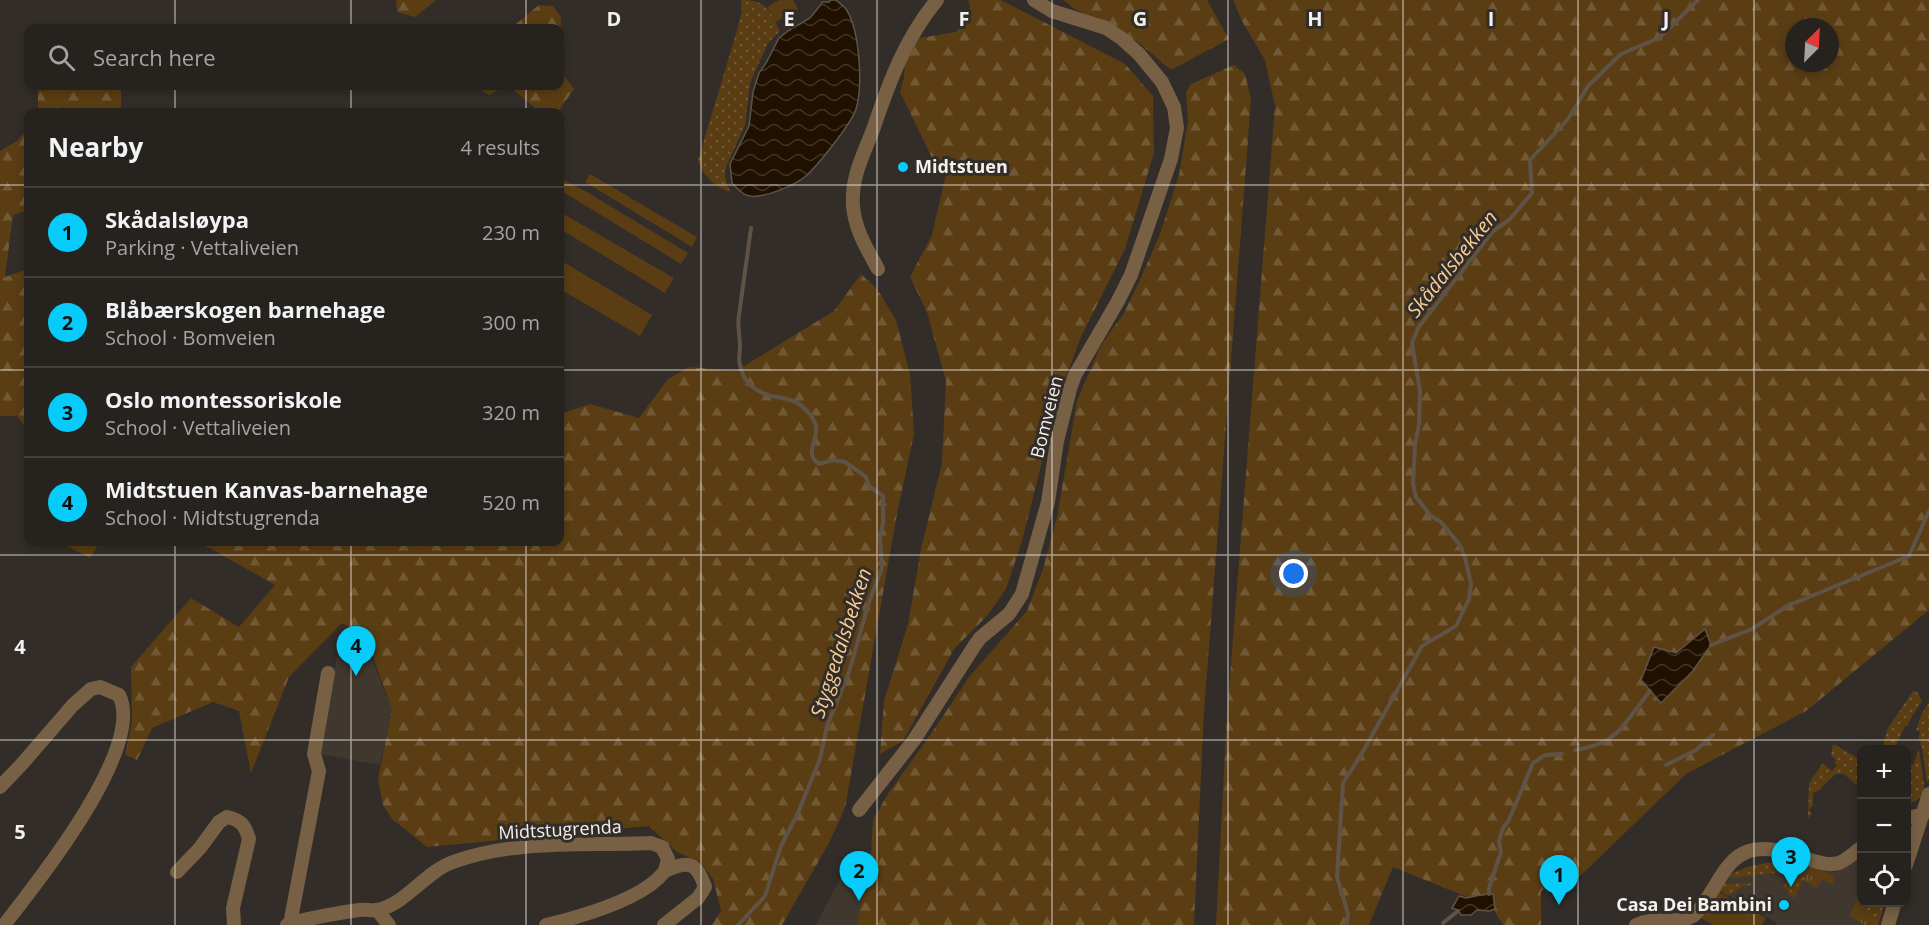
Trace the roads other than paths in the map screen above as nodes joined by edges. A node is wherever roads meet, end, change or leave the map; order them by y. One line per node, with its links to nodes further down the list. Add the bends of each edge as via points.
1 (937, 0): 3 (street, via 920,23 890,81 855,177 856,226)
2 (1034, 0): 7 (street, Bomveien, via 1052,11 1106,28 1135,50 1169,94 1176,118 1176,140 1126,288 1070,388 1048,502 1022,594 1009,614 980,638 914,740)
3 (878, 269)
4 (328, 674): 16 (street, Midtstugrenda, via 314,754 319,771)
5 (0, 787): 17 (street, via 91,689 100,687 119,695 123,705 120,733 100,786 62,849)
6 (1929, 794): 8 (street)
7 (859, 810)
8 (1923, 815): 9 (street); 11 (street)
9 (1911, 817)
10 (1857, 850): 22 (street, via 1832,864 1774,849 1749,850 1731,863 1690,918 1677,923 1652,920)
11 (1910, 853)
12 (665, 871): 15 (street, Midtstugrenda, via 668,859 662,847 651,843 497,849 432,872 403,898); 20 (street, via 642,890 583,915); 21 (street, via 681,863 693,865 705,887 698,898)
13 (177, 872): 18 (street, via 219,822 226,817 239,819 249,839 233,908)
14 (1894, 907): 23 (street)
15 (377, 910): 16 (street, Midtstugrenda, via 361,909); 19 (street)
16 (289, 924)
17 (4, 925)
18 (234, 925)
19 (388, 925)
20 (546, 925)
21 (664, 925)
22 (1636, 925)
23 (1888, 925)

